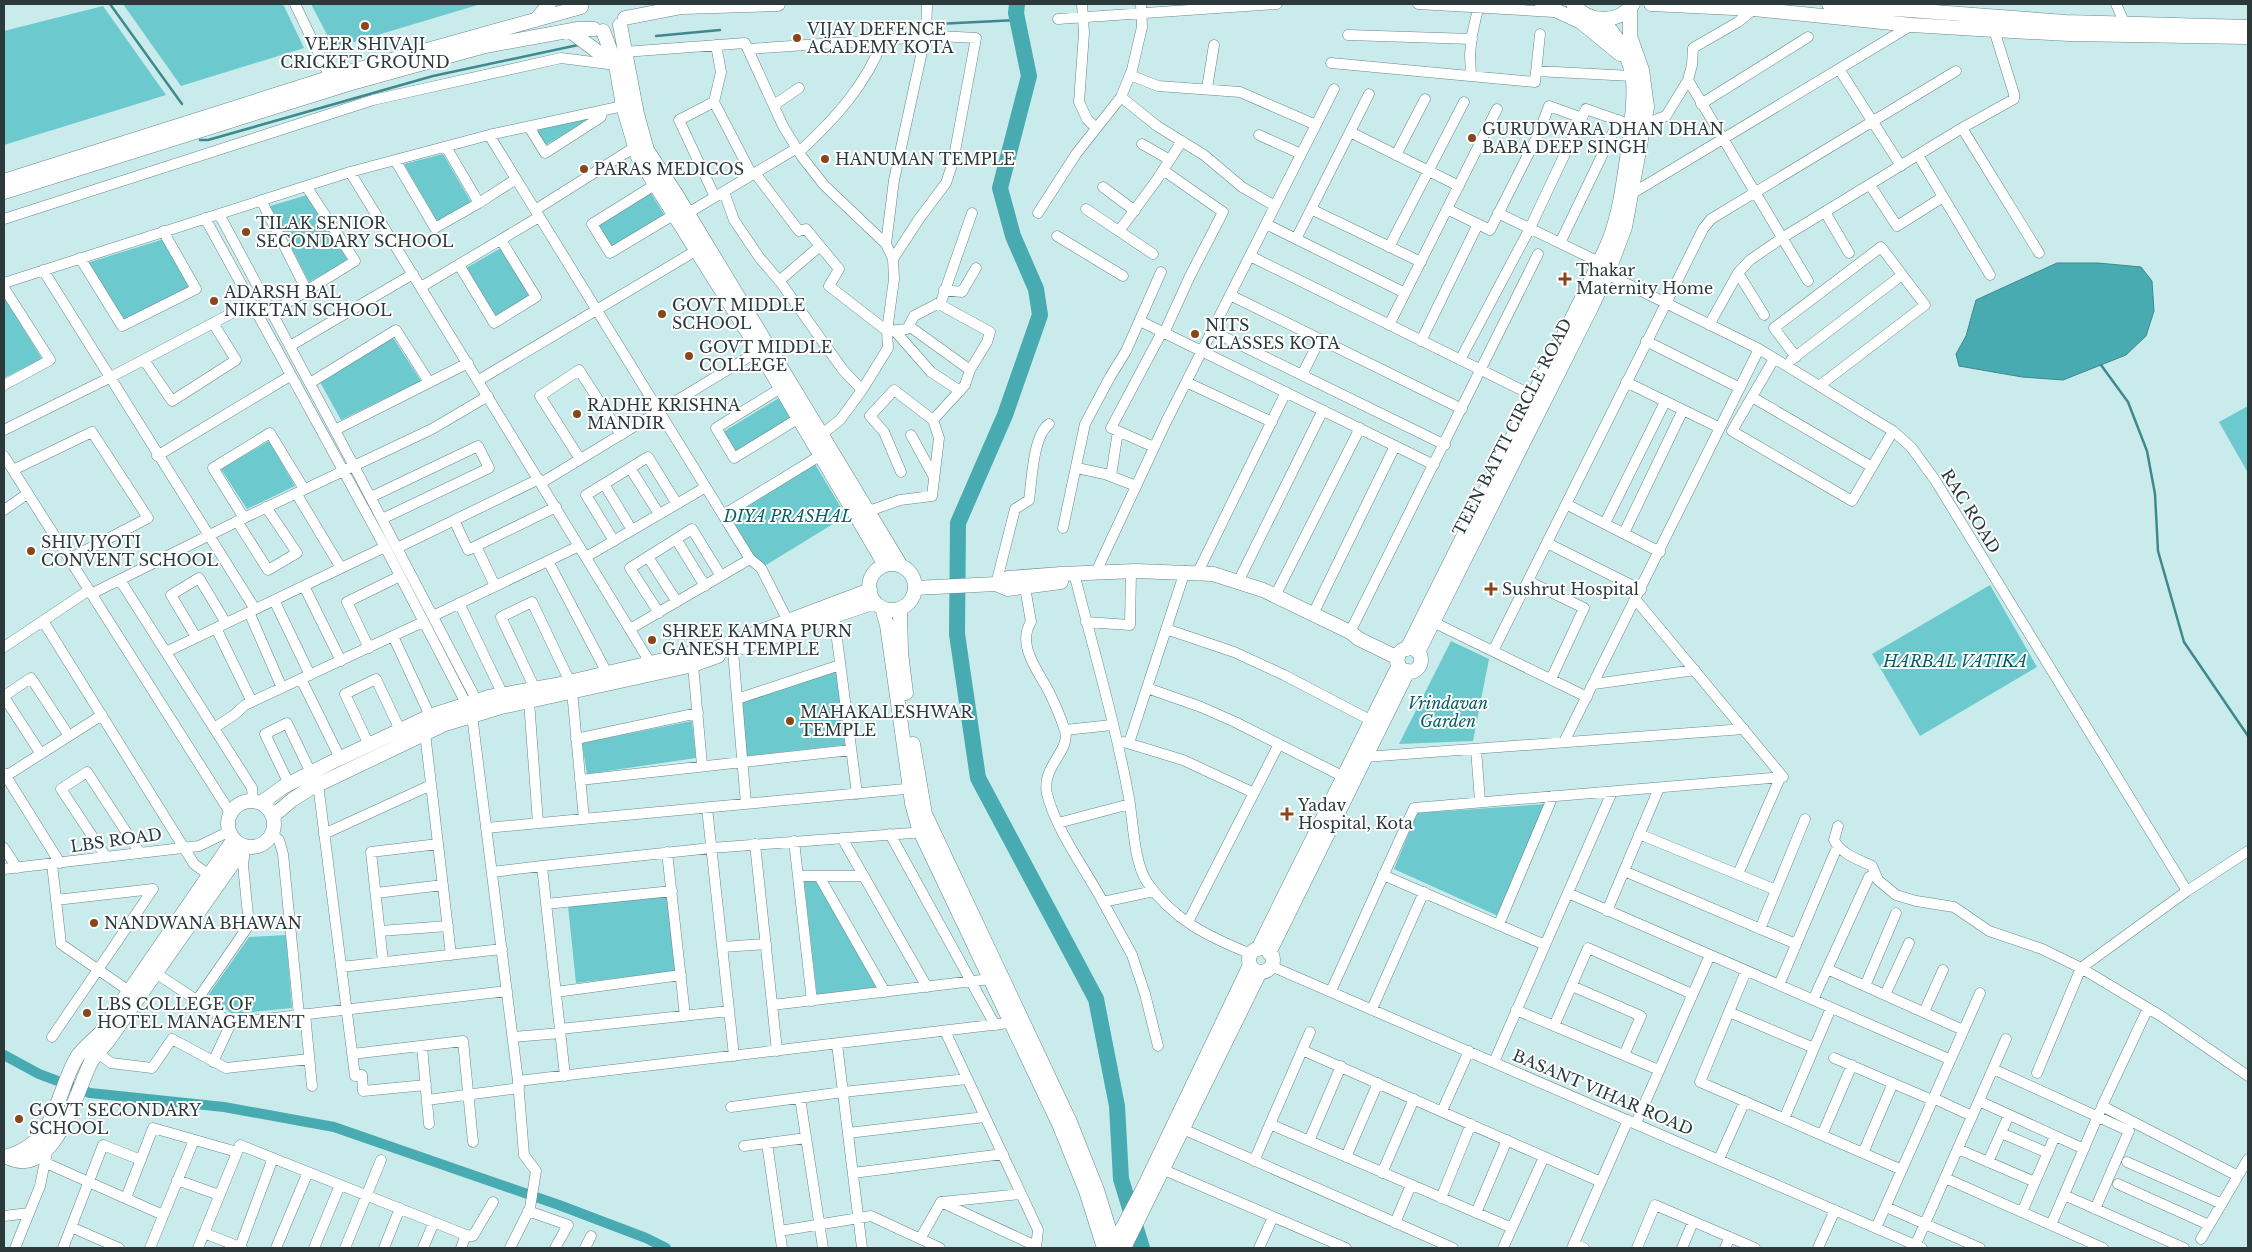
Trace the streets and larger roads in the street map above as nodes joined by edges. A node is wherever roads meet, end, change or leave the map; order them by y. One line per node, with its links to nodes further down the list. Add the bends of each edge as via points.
1 (295, 4): 50 (street)
2 (549, 4): 21 (street)
3 (627, 4): 23 (street)
4 (778, 4): 23 (street, via 682,7)
5 (927, 4): 32 (street)
6 (1082, 4): 19 (street)
7 (1277, 4): 17 (street)
8 (1418, 4): 14 (street)
9 (1542, 4): 16 (street)
10 (1651, 4): 18 (street)
11 (1829, 4): 24 (street, via 2056,22)
12 (2116, 4): 24 (street)
13 (582, 5): 21 (street); 28 (street, via 587,23)
14 (1479, 6): 16 (street); 36 (street)
15 (1632, 6): 22 (street, via 1621,15); 67 (street, TEEN BATTI CIRCLE ROAD, via 1630,36 1648,107)
16 (1571, 7): 22 (street); 41 (street, via 1581,22)
17 (1142, 8): 19 (street); 47 (street, via 1142,26)
18 (1754, 9): 25 (street); 51 (street, via 1694,48)
19 (1083, 17): 20 (street); 70 (street, via 1079,102 1087,119)
20 (1058, 19)
21 (536, 20): 50 (street)
22 (1599, 20): 41 (street, via 1607,25)
23 (622, 22): 28 (street, via 612,30); 40 (street)
24 (2125, 24): 26 (street)
25 (1912, 25): 29 (street); 44 (street)
26 (2248, 27)
27 (570, 30): 28 (street); 43 (street); 98 (street, via 485,46 348,84)
28 (599, 30): 43 (street)
29 (1994, 30): 34 (street); 71 (street, via 2015,97)
30 (1540, 34): 45 (street)
31 (1348, 35): 36 (street)
32 (924, 37): 35 (street); 129 (street, via 894,180); 139 (street, via 976,38 946,184)
33 (1808, 37): 60 (street)
34 (2248, 37)
35 (883, 40): 39 (street); 80 (street, via 874,64 848,102)
36 (1472, 40): 48 (street)
37 (716, 45): 39 (street, via 745,42); 40 (street); 58 (street, via 721,72)
38 (1214, 45): 53 (street)
39 (748, 49): 61 (street)
40 (624, 52): 43 (street); 112 (street, via 647,150)
41 (1628, 61): 49 (street)
42 (1331, 63): 48 (street)
43 (616, 65): 62 (street); 118 (street, via 561,58 372,100)
44 (1839, 69): 66 (street); 75 (street)
45 (1536, 71): 48 (street, via 1535,82); 49 (street)
46 (1956, 71): 66 (street)
47 (1130, 75): 53 (street, via 1158,86); 56 (street)
48 (1471, 76)
49 (1632, 76): 67 (street)
50 (330, 77): 92 (street)
51 (1688, 80): 60 (street); 67 (street, via 1666,116)
52 (799, 88): 61 (street)
53 (1207, 88): 68 (street, via 1240,92)
54 (1334, 90): 68 (street)
55 (1369, 94): 72 (street)
56 (1121, 97): 70 (street); 76 (street)
57 (1425, 99): 82 (street)
58 (714, 102): 90 (street); 100 (street, via 679,120)
59 (1464, 102): 88 (street)
60 (1701, 104): 75 (street)
61 (774, 105): 80 (street)
62 (623, 106): 64 (street); 79 (street)
63 (1497, 109): 96 (street)
64 (601, 111): 69 (street); 69 (street, via 601,117 545,153)
65 (1582, 118): 67 (street, via 1586,109); 115 (street, via 1548,106 1538,135); 121 (street)
66 (1872, 121): 86 (street); 99 (street)
67 (1632, 123): 101 (street, TEEN BATTI CIRCLE ROAD); 128 (street)
68 (1316, 124): 81 (street)
69 (529, 126): 74 (street)
70 (1096, 128): 114 (street)
71 (1962, 128): 83 (street); 134 (street)
72 (1350, 132): 82 (street); 107 (street)
73 (1259, 135): 81 (street)
74 (489, 136): 78 (street); 91 (street)
75 (1722, 140): 99 (street); 101 (street)
76 (1182, 141): 85 (street); 105 (street, via 1242,187)
77 (1142, 144): 85 (street)
78 (446, 147): 84 (street); 104 (street)
79 (635, 147): 93 (street); 111 (street)
80 (798, 150): 90 (street); 129 (street, via 824,185)
81 (1301, 154): 105 (street)
82 (1396, 155): 88 (street)
83 (1918, 155): 86 (street); 102 (street)
84 (395, 160): 89 (street); 104 (street, via 435,228)
85 (1170, 160): 87 (street)
86 (1901, 166): 94 (street)
87 (1163, 170): 109 (street); 174 (street, via 1223,212)
88 (1428, 171): 96 (street); 131 (street)
89 (350, 172): 95 (street); 147 (street)
90 (754, 174): 100 (street); 130 (street, via 799,231 806,229)
91 (516, 179): 104 (street); 111 (street)
92 (4, 181)
93 (656, 184): 112 (street); 112 (street, via 592,224 610,253)
94 (1870, 185): 102 (street, via 1897,226); 110 (street)
95 (306, 186): 103 (street); 157 (street, via 355,261)
96 (1458, 186): 108 (street)
97 (1103, 187): 109 (street)
98 (4, 192)
99 (1754, 193): 125 (street); 162 (street, via 1711,219)
100 (720, 195): 112 (street); 152 (street, via 759,257)
101 (1627, 197): 141 (street); 148 (street, TEEN BATTI CIRCLE ROAD, via 1625,228)
102 (1943, 197): 150 (street)
103 (261, 200): 116 (street); 157 (street)
104 (478, 203)
105 (1275, 206): 119 (street)
106 (1086, 209): 123 (street)
107 (1311, 209): 126 (street); 131 (street)
108 (1447, 209): 120 (street); 140 (street)
109 (1135, 211): 123 (street)
110 (1824, 212): 125 (street); 133 (street)
111 (537, 213): 127 (street); 164 (street)
112 (681, 213): 132 (street); 179 (street)
113 (972, 213): 158 (street)
114 (1038, 213)
115 (1498, 213): 120 (street, via 1490,230); 121 (street)
116 (219, 214): 117 (street); 165 (street)
117 (205, 218): 122 (street); 161 (street)
118 (4, 220)
119 (1266, 224): 126 (street); 137 (street)
120 (1478, 224): 176 (street)
121 (1530, 228): 128 (street); 185 (street)
122 (164, 231): 138 (street); 138 (street, via 196,289 122,326)
123 (1119, 231): 135 (street)
124 (1057, 236): 151 (street)
125 (1782, 238): 146 (street, via 1750,260); 153 (street)
126 (1296, 239): 159 (street)
127 (501, 240): 142 (street); 142 (street, via 536,297 494,323)
128 (1560, 243): 141 (street)
129 (886, 244): 139 (street)
130 (820, 246): 152 (street); 172 (street, via 840,270 829,286)
131 (1389, 247): 140 (street)
132 (697, 250): 164 (street); 179 (street)
133 (1850, 252)
134 (2039, 253)
135 (1153, 254)
136 (1538, 254): 189 (street)
137 (1250, 256): 160 (street); 169 (street)
138 (80, 258): 144 (street)
139 (893, 259): 172 (street)
140 (1421, 262): 159 (street)
141 (1599, 262): 207 (street)
142 (459, 265): 155 (street)
143 (976, 268): 158 (street, via 962,292)
144 (43, 270): 154 (street); 192 (street)
145 (1161, 272): 167 (street)
146 (1738, 273): 166 (street); 170 (street)
147 (413, 274): 155 (street); 178 (street)
148 (1607, 274): 162 (street, RAC ROAD); 207 (street, TEEN BATTI CIRCLE ROAD)
149 (1902, 275): 182 (street); 182 (street, via 1881,247 1774,328); 199 (street, via 1925,306)
150 (1990, 275)
151 (1122, 276)
152 (779, 281): 202 (street, via 838,364)
153 (1808, 281)
154 (4, 283)
155 (421, 287): 186 (street)
156 (4, 288): 198 (street, via 50,360)
157 (307, 290): 165 (street)
158 (944, 290): 163 (street)
159 (1405, 293): 169 (street)
160 (1230, 295): 173 (street); 175 (street)
161 (251, 303): 168 (street); 190 (street)
162 (1665, 303): 170 (street, RAC ROAD); 177 (street)
163 (938, 304): 171 (street, via 914,316); 188 (street, via 990,332)
164 (597, 310): 193 (street); 212 (street)
165 (272, 312): 178 (street)
166 (1764, 315)
167 (1140, 321): 174 (street); 237 (street, via 1085,424)
168 (213, 323): 184 (street); 184 (street, via 236,360 172,401)
169 (1389, 325): 176 (street)
170 (1709, 325): 180 (street, RAC ROAD)
171 (909, 326): 172 (street); 188 (street)
172 (891, 331): 202 (street, via 888,348); 203 (street, via 930,372)
173 (1212, 331): 181 (street); 191 (street)
174 (1163, 332): 181 (street); 221 (street, via 1111,428)
175 (1320, 339): 191 (street); 209 (street)
176 (1421, 341): 185 (street)
177 (1646, 341): 196 (street); 201 (street)
178 (290, 346): 197 (street)
179 (763, 348): 200 (street); 212 (street); 225 (street)
180 (1758, 349): 183 (street, RAC ROAD); 201 (street)
181 (1202, 351): 195 (street); 204 (street)
182 (1796, 357): 187 (street)
183 (1774, 359): 187 (street, RAC ROAD); 206 (street)
184 (144, 360): 192 (street)
185 (1460, 360): 189 (street)
186 (468, 363): 193 (street); 194 (street)
187 (1784, 365): 199 (street, RAC ROAD)
188 (970, 370): 203 (street)
189 (1481, 370): 207 (street); 209 (street)
190 (290, 376): 230 (street); 239 (street)
191 (1302, 376): 226 (street)
192 (109, 378): 219 (street); 230 (street)
193 (479, 380): 205 (street)
194 (429, 382): 197 (street, via 396,330); 220 (street)
195 (1186, 382): 215 (street); 228 (street)
196 (1626, 382): 208 (street); 251 (street)
197 (310, 383): 220 (street)
198 (4, 385)
199 (1819, 386): 222 (street, RAC ROAD)
200 (781, 388): 213 (street); 213 (street, via 716,428 734,458)
201 (1740, 388): 218 (street)
202 (862, 390): 225 (street, via 840,420)
203 (960, 391): 214 (street)
204 (1286, 392): 210 (street); 215 (street)
205 (488, 396): 234 (street, via 432,429); 243 (street)
206 (1752, 397): 235 (street); 235 (street, via 1732,431 1740,436 1852,501)
207 (1539, 399): 315 (street, TEEN BATTI CIRCLE ROAD); 328 (street)
208 (1666, 402): 211 (street); 261 (street)
209 (1462, 409): 226 (street)
210 (1323, 410): 217 (street); 290 (street)
211 (1683, 410): 218 (street); 264 (street)
212 (659, 411): 223 (street); 246 (street)
213 (799, 418): 225 (street)
214 (932, 420): 240 (street, via 894,390 870,416 884,432); 242 (street, via 939,438)
215 (1272, 422): 284 (street)
216 (1050, 424): 291 (street, via 1043,429 1035,456 1029,500 1015,509)
217 (1360, 428): 227 (street); 299 (street)
218 (1720, 428): 273 (street)
219 (4, 430)
220 (335, 430): 234 (street)
221 (1118, 431): 228 (street); 241 (street)
222 (1893, 431): 235 (street); 433 (street, RAC ROAD, via 1911,447 1935,480)
223 (621, 435): 232 (street); 232 (street, via 580,370 540,396)
224 (911, 435): 242 (street)
225 (817, 438): 231 (street); 255 (street)
226 (1444, 445): 233 (street)
227 (1395, 446): 233 (street); 308 (street)
228 (1154, 447): 245 (street)
229 (4, 456): 238 (street)
230 (157, 456): 265 (street)
231 (820, 456): 257 (street); 279 (street)
232 (580, 459): 243 (street)
233 (1434, 465): 320 (street)
234 (354, 466): 239 (street); 249 (street)
235 (1872, 467)
236 (630, 468): 244 (street); 250 (street, via 648,457); 256 (street)
237 (1077, 468): 241 (street); 262 (street)
238 (13, 470): 248 (street); 276 (street, via 92,432 148,518)
239 (342, 471): 247 (street); 271 (street)
240 (901, 472)
241 (1111, 476): 245 (street)
242 (934, 477): 255 (street, via 932,496 900,500)
243 (540, 481): 253 (street); 260 (street)
244 (604, 484): 263 (street); 267 (street, via 586,495)
245 (1136, 486): 283 (street)
246 (706, 487): 250 (street); 257 (street)
247 (300, 491): 252 (street); 259 (street, via 270,434 213,468); 281 (street)
248 (28, 494): 254 (street); 276 (street)
249 (371, 497): 258 (street); 258 (street, via 478,446 489,468)
250 (677, 504): 256 (street)
251 (1566, 504): 261 (street); 268 (street)
252 (266, 507): 259 (street); 259 (street, via 297,553 268,570)
253 (556, 507): 269 (street); 270 (street)
254 (4, 510)
255 (869, 512): 280 (street)
256 (659, 514): 263 (street)
257 (723, 515): 277 (street)
258 (382, 519): 272 (street)
259 (240, 520): 265 (street)
260 (454, 520): 269 (street, via 468,550); 272 (street)
261 (1605, 524): 264 (street)
262 (1063, 528)
263 (632, 530): 267 (street)
264 (1624, 533): 273 (street)
265 (207, 536): 288 (street); 306 (street)
266 (676, 539): 275 (street); 287 (street, via 692,529); 294 (street)
267 (614, 541): 274 (street)
268 (1547, 543): 289 (street); 297 (street)
269 (476, 546): 293 (street)
270 (579, 546): 274 (street); 278 (street)
271 (385, 547): 281 (street); 286 (street)
272 (397, 548): 309 (street)
273 (1660, 552): 297 (street)
274 (586, 557): 319 (street)
275 (648, 557): 303 (street); 307 (street, via 630,568)
276 (69, 559): 298 (street)
277 (750, 559): 287 (street); 312 (street, via 761,568)
278 (548, 560): 293 (street); 334 (street)
279 (885, 565): 280 (street); 301 (street, via 872,577)
280 (901, 566): 296 (street, via 910,571)
281 (341, 568): 292 (street)
282 (1131, 571): 283 (street); 284 (street); 314 (street, via 1130,625)
283 (1096, 572): 285 (street)
284 (1192, 572): 290 (street, via 1213,574); 318 (street)
285 (1074, 573): 291 (street, via 1008,578); 295 (street, via 1060,583); 314 (street, BASANT VIHAR ROAD)
286 (400, 576): 313 (street); 324 (street, via 347,602)
287 (721, 576): 294 (street)
288 (120, 580): 298 (street); 327 (street)
289 (1528, 581): 326 (street); 336 (street, via 1584,608)
290 (1238, 582): 299 (street)
291 (996, 584): 295 (street, via 1008,589); 296 (street)
292 (304, 586): 300 (street); 329 (street)
293 (495, 586): 304 (street)
294 (705, 586): 303 (street)
295 (1025, 587): 356 (street, via 1031,622 1026,642)
296 (921, 588): 305 (street)
297 (1641, 590): 302 (street)
298 (90, 592): 311 (street); 390 (street)
299 (1276, 596): 308 (street)
300 (274, 600): 306 (street); 335 (street)
301 (876, 600): 305 (street, via 891,610); 310 (street); 312 (street); 379 (street, via 887,625)
302 (1636, 600): 333 (street); 337 (street)
303 (676, 602): 307 (street)
304 (459, 603): 309 (street); 341 (street)
305 (900, 609): 379 (street, via 901,653)
306 (252, 611): 316 (street); 339 (street)
307 (659, 613): 319 (street)
308 (1313, 614): 320 (street)
309 (433, 616): 347 (street)
310 (834, 616): 325 (street); 332 (street)
311 (43, 621): 323 (street); 349 (street)
312 (788, 621): 330 (street, via 719,647)
313 (423, 622): 321 (street); 347 (street)
314 (1086, 622): 352 (street, BASANT VIHAR ROAD)
315 (1433, 622): 326 (street); 328 (street, TEEN BATTI CIRCLE ROAD)
316 (226, 623): 317 (street); 322 (street, via 199,578 170,596)
317 (216, 628): 322 (street); 346 (street)
318 (1166, 629): 340 (street); 351 (street, via 1234,652)
319 (630, 630): 330 (street)
320 (1350, 632): 328 (street)
321 (393, 636): 324 (street); 350 (street)
322 (196, 637): 327 (street)
323 (4, 647)
324 (369, 648): 329 (street)
325 (733, 651): 331 (street); 345 (street)
326 (1494, 651): 336 (street)
327 (166, 652): 353 (street)
328 (1405, 658): 351 (street); 368 (street)
329 (341, 661): 335 (street)
330 (651, 664): 334 (street)
331 (693, 665): 338 (street); 348 (street)
332 (840, 666): 345 (street); 366 (street)
333 (1695, 670): 337 (street); 354 (street)
334 (607, 673): 338 (street)
335 (305, 677): 339 (street); 369 (street)
336 (1551, 679): 344 (street)
337 (1594, 684): 344 (street)
338 (571, 686): 342 (street); 342 (street, via 532,602 501,617); 359 (street)
339 (282, 688): 346 (street)
340 (1147, 688): 362 (street); 363 (street, via 1201,707)
341 (503, 695): 342 (street); 347 (street)
342 (532, 695): 347 (street); 395 (street)
343 (4, 696): 358 (street, via 31,678); 367 (street)
344 (1587, 697): 361 (street)
345 (737, 699): 370 (street)
346 (252, 702): 353 (street)
347 (472, 707): 350 (street); 357 (street); 397 (street)
348 (698, 713): 359 (street); 371 (street)
349 (102, 715): 358 (street); 408 (street)
350 (430, 716): 355 (street)
351 (1372, 721): 373 (street)
352 (1112, 725): 356 (street); 360 (street, BASANT VIHAR ROAD)
353 (214, 728): 386 (street, via 252,788)
354 (1744, 729): 361 (street); 374 (street, via 1784,777)
355 (400, 730): 364 (street); 364 (street, via 376,679 345,694)
356 (1065, 730): 394 (street, via 1066,742 1046,779 1047,794)
357 (425, 733): 375 (street); 378 (street)
358 (69, 736): 367 (street)
359 (576, 739): 376 (street)
360 (1116, 740): 362 (street); 388 (street, BASANT VIHAR ROAD)
361 (1564, 742): 365 (street)
362 (1129, 743): 382 (street, via 1183,760)
363 (1279, 744): 373 (street); 382 (street)
364 (368, 745): 369 (street)
365 (1476, 749): 368 (street); 385 (street)
366 (851, 750): 370 (street); 383 (street)
367 (41, 754): 372 (street)
368 (1365, 757): 455 (street)
369 (340, 758): 375 (street)
370 (743, 762): 371 (street); 387 (street)
371 (702, 765): 376 (street)
372 (5, 774): 416 (street)
373 (1344, 777): 455 (street)
374 (1780, 778): 380 (street); 422 (street)
375 (314, 779): 377 (street); 377 (street, via 287,723 265,734); 391 (street); 400 (street)
376 (580, 780): 392 (street)
377 (289, 784): 386 (street)
378 (431, 785): 400 (street); 406 (street)
379 (916, 788): 383 (street); 398 (street)
380 (1659, 788): 381 (street); 402 (street)
381 (1612, 792): 384 (street); 436 (street)
382 (1254, 793): 442 (street)
383 (857, 794): 387 (street)
384 (1552, 796): 385 (street); 443 (street)
385 (1480, 801): 424 (street, via 1414,808)
386 (257, 802): 390 (street, via 244,802); 391 (street, via 269,808)
387 (746, 804): 389 (street)
388 (1130, 804): 394 (street); 432 (street, BASANT VIHAR ROAD, via 1145,880)
389 (707, 808): 392 (street); 410 (street)
390 (231, 814): 404 (street, via 228,822)
391 (273, 816): 399 (street)
392 (584, 819): 395 (street)
393 (1805, 820): 430 (street)
394 (1058, 822): 438 (street)
395 (538, 823): 397 (street)
396 (1838, 826): 459 (street, via 1834,840 1838,847 1845,854 1872,866 1878,880 1896,895 1954,906 1989,931 2042,949)
397 (486, 828): 421 (street)
398 (927, 832): 401 (street); 465 (street); 494 (street)
399 (272, 834): 404 (street, via 259,846); 491 (street, via 279,840 283,854)
400 (324, 834): 457 (street)
401 (890, 834): 403 (street); 466 (street)
402 (1639, 834): 420 (street); 422 (street)
403 (842, 838): 405 (street); 427 (street)
404 (236, 839): 408 (street, LBS ROAD); 423 (street); 461 (street); 479 (street, via 243,865 249,924)
405 (794, 842): 407 (street); 425 (street)
406 (438, 844): 429 (street); 435 (street, via 371,852)
407 (755, 844): 410 (street); 448 (street)
408 (184, 846): 412 (street, LBS ROAD); 423 (street, via 194,864)
409 (4, 848): 418 (street)
410 (711, 848): 413 (street); 451 (street)
411 (2248, 851): 433 (street)
412 (140, 852): 415 (street, LBS ROAD); 415 (street, via 87,772 61,789)
413 (668, 852): 417 (street); 431 (street)
414 (1835, 852): 450 (street)
415 (106, 857): 416 (street, LBS ROAD)
416 (56, 864): 418 (street, LBS ROAD); 437 (street)
417 (542, 866): 421 (street); 439 (street)
418 (16, 868): 419 (street, LBS ROAD)
419 (4, 870)
420 (1624, 871): 440 (street); 445 (street)
421 (492, 872): 452 (street)
422 (1738, 874): 430 (street)
423 (209, 875): 461 (street)
424 (1383, 875): 434 (street); 473 (street)
425 (798, 876): 426 (street); 481 (street)
426 (819, 876): 427 (street); 475 (street)
427 (864, 876): 470 (street)
428 (1870, 877): 460 (street)
429 (443, 886): 435 (street); 444 (street)
430 (1776, 890): 445 (street)
431 (672, 891): 439 (street); 464 (street)
432 (1154, 891): 438 (street); 442 (street, BASANT VIHAR ROAD, via 1164,906)
433 (2187, 891): 459 (street)
434 (1424, 892): 443 (street); 485 (street)
435 (376, 893): 446 (street)
436 (1568, 893): 440 (street); 449 (street)
437 (56, 900): 458 (street, via 61,944); 458 (street, via 153,889)
438 (1103, 902): 506 (street, via 1132,955)
439 (546, 904): 474 (street)
440 (1607, 910): 454 (street)
441 (1896, 913): 469 (street)
442 (1188, 922): 455 (street, BASANT VIHAR ROAD, via 1207,936)
443 (1499, 924): 449 (street)
444 (448, 926): 446 (street); 453 (street)
445 (1760, 929): 450 (street)
446 (380, 931): 456 (street)
447 (1909, 942): 478 (street)
448 (766, 944): 451 (street); 482 (street)
449 (1545, 944): 487 (street)
450 (1796, 944): 467 (street)
451 (722, 947): 488 (street)
452 (502, 949): 453 (street); 472 (street)
453 (451, 955): 456 (street)
454 (1710, 955): 463 (street); 477 (street)
455 (1260, 960): 473 (street, BASANT VIHAR ROAD); 553 (street)
456 (384, 962): 457 (street)
457 (341, 967): 486 (street)
458 (97, 968): 471 (street); 501 (street)
459 (2081, 968): 484 (street); 524 (street)
460 (1827, 969): 469 (street); 480 (street)
461 (151, 970): 471 (street); 479 (street); 514 (street)
462 (1943, 970): 490 (street)
463 (1746, 971): 467 (street); 489 (street)
464 (680, 975): 474 (street); 492 (street)
465 (990, 979): 466 (street); 494 (street)
466 (972, 981): 470 (street); 495 (street)
467 (1779, 985): 480 (street)
468 (1572, 986): 477 (street, via 1588,948); 496 (street); 513 (street, via 1641,1016)
469 (1865, 986): 478 (street)
470 (927, 987): 475 (street)
471 (129, 991): 563 (street, via 101,1032 78,1056)
472 (507, 991): 486 (street); 502 (street)
473 (1331, 991): 485 (street, BASANT VIHAR ROAD)
474 (556, 992): 498 (street)
475 (885, 992): 481 (street)
476 (1980, 993): 497 (street)
477 (1692, 994): 523 (street)
478 (1886, 995): 490 (street)
479 (197, 1000): 493 (street)
480 (1813, 1000): 483 (street)
481 (812, 1001): 482 (street)
482 (772, 1006): 509 (street)
483 (1831, 1008): 507 (street); 517 (street)
484 (2148, 1008): 526 (street); 541 (street)
485 (1372, 1009): 510 (street, BASANT VIHAR ROAD)
486 (347, 1010): 491 (street); 511 (street)
487 (1516, 1010): 496 (street); 519 (street)
488 (729, 1011): 492 (street); 512 (street)
489 (1729, 1012): 507 (street); 539 (street, via 1700,1082)
490 (1924, 1012): 497 (street)
491 (302, 1015): 493 (street); 516 (street)
492 (685, 1016): 498 (street)
493 (230, 1022): 518 (street)
494 (1017, 1022): 495 (street); 640 (street, via 1070,1122)
495 (995, 1025): 499 (street)
496 (1554, 1026): 513 (street)
497 (1963, 1030): 517 (street)
498 (560, 1031): 502 (street); 525 (street)
499 (945, 1031): 504 (street); 527 (street)
500 (1310, 1032): 508 (street)
501 (52, 1037)
502 (512, 1037): 531 (street)
503 (2006, 1038): 522 (street)
504 (837, 1044): 509 (street); 533 (street)
505 (422, 1046): 511 (street); 530 (street); 534 (street, via 463,1041)
506 (1158, 1046)
507 (1814, 1048): 548 (street)
508 (1302, 1050): 520 (street); 551 (street)
509 (777, 1051): 512 (street)
510 (1469, 1051): 519 (street, BASANT VIHAR ROAD); 543 (street)
511 (352, 1054): 530 (street, via 354,1076 362,1076 364,1092)
512 (734, 1056): 525 (street)
513 (1624, 1056): 523 (street)
514 (95, 1057): 518 (street, via 111,1063 152,1068 172,1039); 563 (street, via 54,1142)
515 (1834, 1058): 521 (street)
516 (309, 1059): 518 (street, via 226,1068); 532 (street)
517 (1949, 1059): 537 (street)
518 (213, 1062)
519 (1494, 1062): 549 (street, BASANT VIHAR ROAD)
520 (1340, 1066): 528 (street); 561 (street)
521 (1852, 1066): 529 (street); 556 (street)
522 (1993, 1069): 540 (street); 547 (street)
523 (1659, 1070): 549 (street)
524 (2037, 1073)
525 (565, 1076): 531 (street)
526 (2248, 1076)
527 (968, 1079): 533 (street); 546 (street)
528 (1378, 1083): 536 (street); 573 (street)
529 (1893, 1083): 537 (street); 569 (street)
530 (426, 1085): 538 (street)
531 (518, 1085): 534 (street); 609 (street, via 524,1154 536,1172)
532 (312, 1086)
533 (843, 1092): 535 (street); 554 (street)
534 (468, 1094): 538 (street); 562 (street)
535 (800, 1098): 542 (street); 558 (street)
536 (1414, 1099): 543 (street); 588 (street)
537 (1932, 1099): 545 (street); 585 (street)
538 (427, 1100): 550 (street)
539 (1745, 1102): 548 (street); 576 (street)
540 (1979, 1102): 544 (street); 545 (street)
541 (2102, 1106): 547 (street); 589 (street)
542 (731, 1107)
543 (1442, 1112): 552 (street)
544 (2009, 1115): 555 (street); 557 (street)
545 (1972, 1116): 568 (street)
546 (985, 1117): 554 (street); 571 (street)
547 (2098, 1117): 567 (street); 610 (street, via 2129,1132)
548 (1784, 1119): 556 (street)
549 (1632, 1121): 576 (street, BASANT VIHAR ROAD); 593 (street)
550 (429, 1124)
551 (1270, 1124): 561 (street); 580 (street)
552 (1471, 1124): 560 (street); 603 (street)
553 (1178, 1127): 580 (street); 584 (street); 640 (street, via 1144,1187)
554 (848, 1133): 587 (street)
555 (2001, 1133): 570 (street); 581 (street)
556 (1822, 1135): 569 (street)
557 (2055, 1136): 567 (street); 570 (street)
558 (806, 1138): 564 (street); 623 (street)
559 (194, 1140): 566 (street); 578 (street, via 152,1128); 591 (street)
560 (1507, 1140): 574 (street); 614 (street)
561 (1309, 1141): 573 (street)
562 (473, 1142)
563 (44, 1143): 572 (street); 583 (street)
564 (767, 1143): 565 (street); 629 (street)
565 (744, 1146)
566 (238, 1148): 575 (street); 599 (street)
567 (2084, 1149): 601 (street)
568 (1958, 1150): 581 (street); 590 (street)
569 (1862, 1153): 585 (street)
570 (2048, 1153): 594 (street)
571 (1003, 1154): 587 (street); 598 (street)
572 (5, 1157)
573 (1346, 1157): 588 (street)
574 (1544, 1157): 593 (street); 627 (street)
575 (273, 1158): 586 (street); 648 (street)
576 (1719, 1159): 611 (street, BASANT VIHAR ROAD)
577 (2248, 1159): 589 (street)
578 (141, 1160): 592 (street, via 103,1145); 602 (street)
579 (381, 1160): 600 (street)
580 (1254, 1160): 621 (street)
581 (1988, 1162): 594 (street)
582 (2127, 1162): 606 (street)
583 (46, 1163): 592 (street); 613 (street)
584 (1164, 1170): 617 (street); 640 (street, via 1149,1201)
585 (1902, 1170): 607 (street)
586 (308, 1172): 596 (street); 649 (street)
587 (853, 1172): 618 (street)
588 (1382, 1173): 597 (street)
589 (2238, 1176): 606 (street)
590 (1945, 1178): 612 (street); 622 (street)
591 (177, 1180): 599 (street); 615 (street)
592 (89, 1182): 602 (street); 626 (street)
593 (1601, 1182): 638 (street)
594 (2036, 1182): 612 (street)
595 (2118, 1184): 625 (street)
596 (340, 1185): 600 (street); 650 (street)
597 (1411, 1185): 603 (street); 621 (street)
598 (1021, 1194): 605 (street); 639 (street, via 1038,1230)
599 (219, 1195): 630 (street)
600 (366, 1195): 608 (street); 651 (street)
601 (2064, 1195): 610 (street); 624 (street)
602 (126, 1198): 615 (street)
603 (1441, 1198): 614 (street)
604 (493, 1202): 631 (street, via 473,1236)
605 (941, 1202): 634 (street); 639 (street)
606 (2222, 1204): 625 (street)
607 (1886, 1207): 622 (street); 628 (street)
608 (400, 1208): 619 (street); 652 (street)
609 (529, 1209): 655 (street); 656 (street, via 568,1224)
610 (2095, 1209): 673 (street)
611 (1835, 1210): 628 (street, BASANT VIHAR ROAD); 670 (street)
612 (2022, 1212): 624 (street)
613 (29, 1213): 616 (street); 643 (street)
614 (1476, 1213): 627 (street)
615 (163, 1215): 646 (street)
616 (4, 1216)
617 (1273, 1217): 641 (street); 662 (street)
618 (858, 1219): 623 (street); 634 (street, via 872,1216); 660 (street)
619 (434, 1222): 631 (street); 653 (street)
620 (1693, 1222): 633 (street); 666 (street, via 1655,1205); 667 (street)
621 (1395, 1223): 663 (street)
622 (1925, 1224): 642 (street); 671 (street)
623 (819, 1225): 629 (street); 659 (street)
624 (2051, 1225): 636 (street)
625 (2209, 1225): 635 (street)
626 (71, 1227): 637 (street); 644 (street)
627 (1512, 1228): 664 (street)
628 (1876, 1228): 642 (street, BASANT VIHAR ROAD)
629 (780, 1231): 658 (street)
630 (204, 1234): 647 (street); 648 (street)
631 (466, 1235): 654 (street)
632 (591, 1236): 657 (street)
633 (1730, 1237): 668 (street); 669 (street)
634 (920, 1239): 661 (street)
635 (2201, 1239)
636 (2085, 1245): 672 (street)
637 (106, 1246): 645 (street)
638 (1573, 1246): 665 (street)
639 (1036, 1247)
640 (1116, 1247)
641 (1341, 1247)
642 (1918, 1247)
643 (15, 1248)
644 (63, 1248)
645 (119, 1248)
646 (150, 1248)
647 (198, 1248)
648 (241, 1248)
649 (276, 1248)
650 (314, 1248)
651 (345, 1248)
652 (384, 1248)
653 (424, 1248)
654 (461, 1248)
655 (510, 1248)
656 (555, 1248)
657 (585, 1248)
658 (782, 1248)
659 (823, 1248)
660 (862, 1248)
661 (940, 1248)
662 (1259, 1248)
663 (1453, 1248)
664 (1503, 1248)
665 (1584, 1248)
666 (1637, 1248)
667 (1682, 1248)
668 (1725, 1248)
669 (1755, 1248)
670 (1818, 1248)
671 (1980, 1248)
672 (2103, 1248)
673 (2184, 1248)

